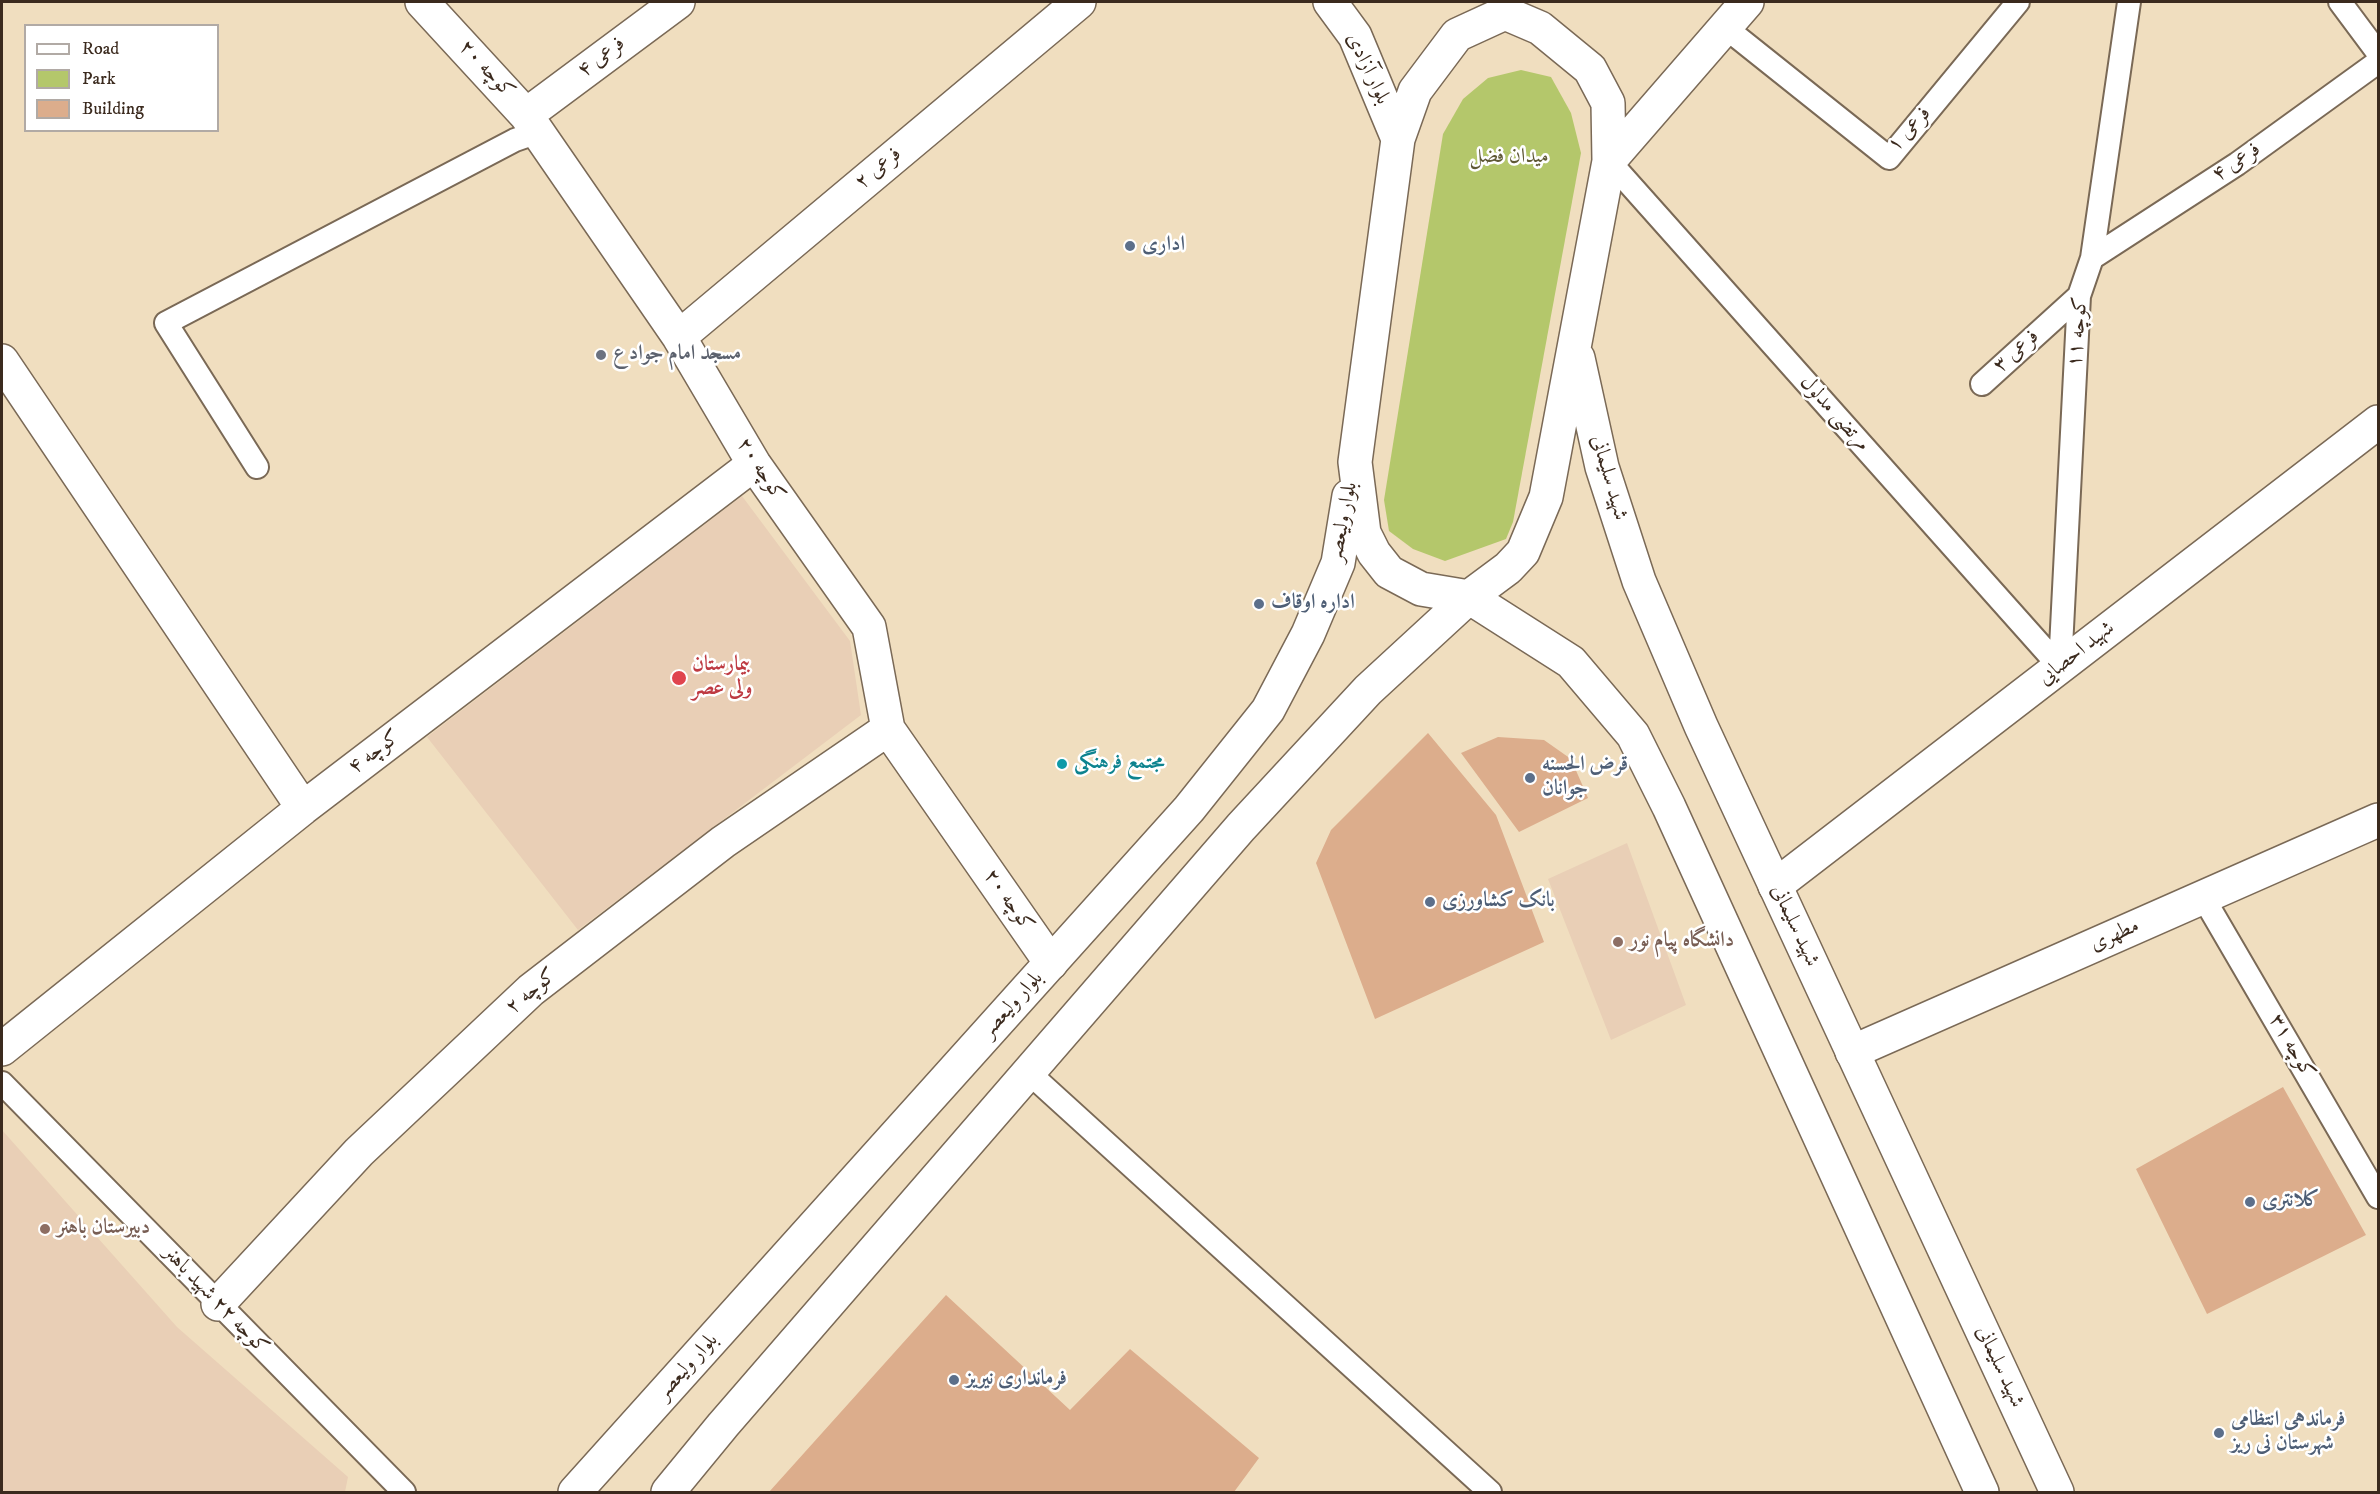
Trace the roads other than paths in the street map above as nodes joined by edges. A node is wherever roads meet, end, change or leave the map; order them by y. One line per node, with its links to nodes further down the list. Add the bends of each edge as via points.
1 (422, 2): 13 (main road, کوچه ۲۰)
2 (678, 2): 13 (main road, فرعی ۴)
3 (1078, 2): 18 (main road, فرعی ۲)
4 (1330, 2): 14 (main road, بلوار آزادی, via 1355,36)
5 (1747, 2): 10 (main road)
6 (2018, 2): 10 (lane, فرعی ۱, via 1889,158)
7 (2129, 2): 16 (lane, کوچه ۱۱)
8 (2340, 2): 11 (lane)
9 (1504, 5): 14 (main road, via 1457,35 1416,91); 15 (main road, via 1540,28 1590,69 1608,104)
10 (1726, 28): 15 (main road)
11 (2379, 53)
12 (2379, 62): 16 (lane, فرعی ۴, via 2237,164)
13 (532, 123): 18 (main road, کوچه ۲۰); 25 (lane, via 515,140 166,323)
14 (1398, 139): 23 (main road)
15 (1609, 161): 19 (main road); 27 (lane, مرتضی مدلول)
16 (2092, 258): 17 (lane, کوچه ۱۱)
17 (2079, 296): 21 (lane, فرعی ۳); 27 (lane, کوچه ۱۱)
18 (679, 337): 24 (main road, کوچه ۲۰)
19 (1575, 344): 26 (main road, via 1546,497 1532,534 1523,552 1508,568); 31 (main road, شهید سلیمانی, via 1602,467 1639,581)
20 (2, 361): 29 (main road)
21 (1982, 384)
22 (2379, 422): 27 (main road, شهید احصایی)
23 (1355, 462): 26 (main road, via 1364,533 1389,572 1421,589); 33 (main road, بلوار ولیعصر, via 1338,563 1308,634 1268,710 1189,809)
24 (754, 464): 28 (main road, کوچه ۲۰, via 869,627); 29 (main road, کوچه ۴)
25 (257, 467)
26 (1469, 597): 36 (main road, via 1360,698 1241,827); 44 (main road, via 1572,662 1633,735)
27 (2060, 667): 31 (main road, شهید احصایی)
28 (888, 729): 33 (main road, کوچه ۲۰); 39 (main road, کوچه ۲, via 723,842 531,990 359,1152)
29 (303, 808): 34 (main road, کوچه ۴)
30 (2379, 820): 32 (main road, مطهری)
31 (1776, 886): 35 (main road, شهید سلیمانی)
32 (2203, 897): 35 (main road, مطهری); 38 (lane, کوچه ۳۱)
33 (1051, 963): 41 (main road, بلوار ولیعصر)
34 (2, 1049)
35 (1852, 1052): 45 (main road, شهید سلیمانی)
36 (1028, 1072): 42 (main road); 43 (lane)
37 (2, 1083): 39 (lane, کوچه ۲۲ شهید باهنر)
38 (2379, 1197)
39 (218, 1304): 40 (lane, کوچه ۲۲ شهید باهنر)
40 (404, 1492)
41 (575, 1492)
42 (668, 1492)
43 (1490, 1492)
44 (1982, 1492)
45 (2056, 1492)

